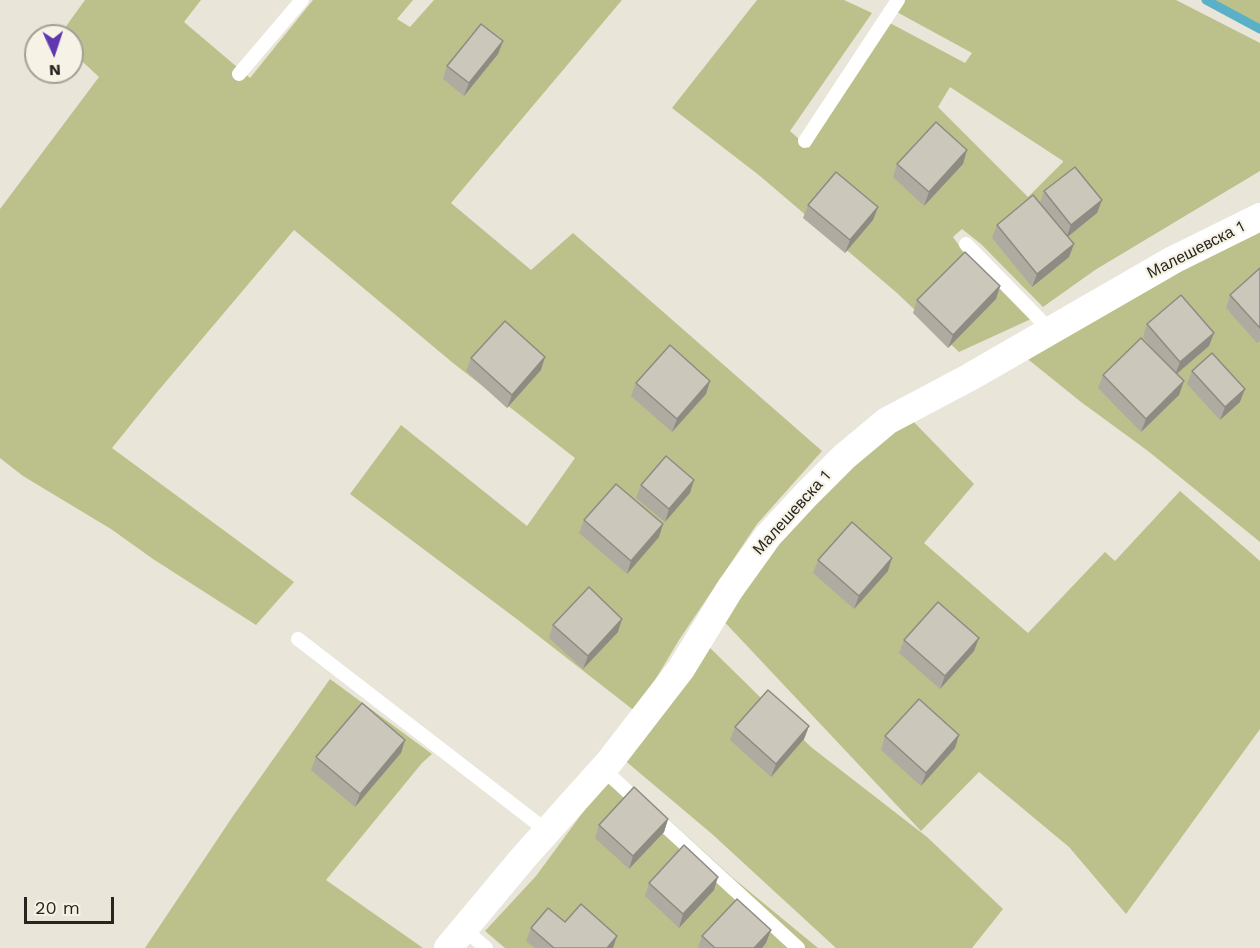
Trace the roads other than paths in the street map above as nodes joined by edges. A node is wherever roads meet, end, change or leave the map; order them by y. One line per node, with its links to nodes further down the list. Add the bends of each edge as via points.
1 (302, 0): 3 (lane)
2 (898, 0): 4 (lane)
3 (239, 74)
4 (805, 141)
5 (1259, 219): 7 (street, Малешевска 1, via 1173,260)
6 (966, 244): 7 (lane)
7 (1050, 330): 9 (street, Малешевска 1, via 887,421 844,457 768,536 681,669)
8 (298, 639): 10 (lane)
9 (603, 769): 10 (street, Малешевска 1); 13 (lane)
10 (547, 831): 11 (street, Малешевска 1)
11 (456, 939): 12 (lane)
12 (486, 948)
13 (798, 948)

